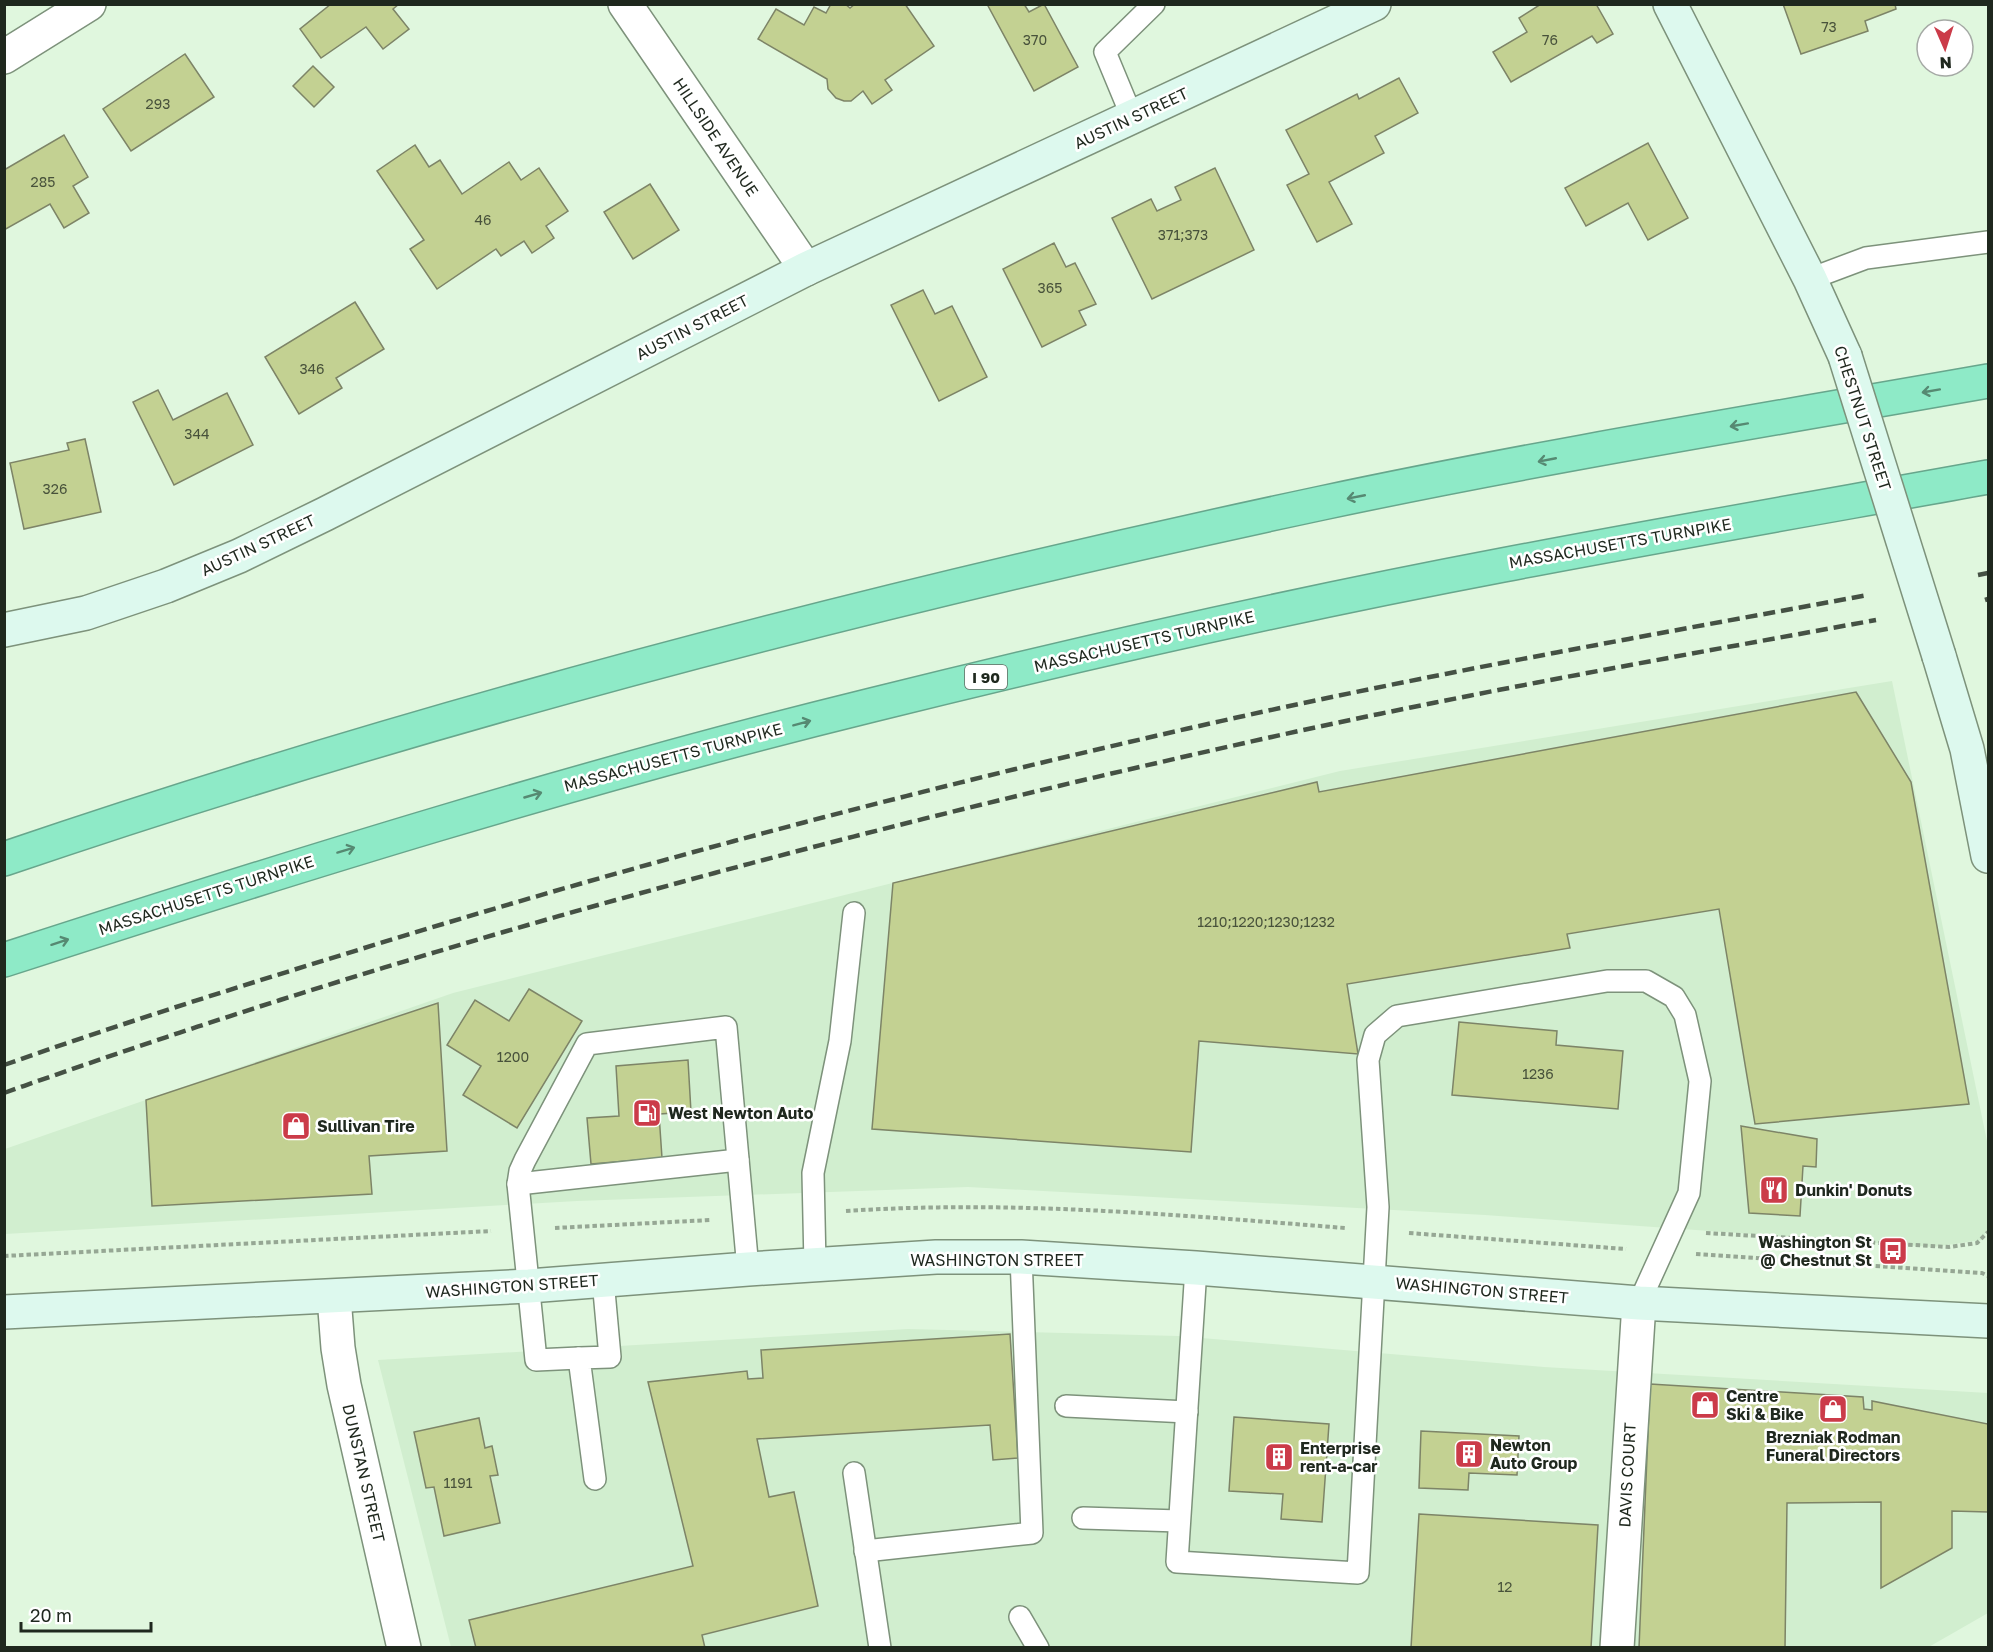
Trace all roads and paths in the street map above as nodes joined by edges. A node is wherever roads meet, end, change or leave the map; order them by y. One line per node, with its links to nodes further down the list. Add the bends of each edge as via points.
1 (89, 4): 6 (street)
2 (625, 4): 9 (street, HILLSIDE AVENUE)
3 (1154, 4): 7 (lane, via 1105,52)
4 (1374, 4): 7 (main road, AUSTIN STREET)
5 (1670, 4): 10 (main road, CHESTNUT STREET)
6 (4, 57)
7 (1132, 117): 9 (main road, AUSTIN STREET)
8 (1989, 242): 10 (lane, via 1866,258)
9 (806, 269): 13 (main road, AUSTIN STREET, via 239,556 86,613)
10 (1810, 279): 14 (main road, CHESTNUT STREET, bridge, via 1845,356 1939,656)
11 (1989, 381): 16 (highway, one-way to 16, via 1326,502 859,610 391,737)
12 (1989, 477): 18 (highway, MASSACHUSETTS TURNPIKE / I 90, one-way to 12, via 423,827 868,705 1185,631 1488,568)
13 (4, 630)
14 (1978, 747): 15 (main road, CHESTNUT STREET)
15 (1989, 856)
16 (4, 859)
17 (854, 913): 26 (lane, via 838,1053 813,1173)
18 (4, 960)
19 (738, 1160): 20 (lane); 20 (lane, via 726,1027 587,1044 525,1160); 28 (lane)
20 (518, 1184): 32 (lane)
21 (1698, 1232): 22 (path, via 1949,1247 1977,1243)
22 (1988, 1232): 23 (path)
23 (1989, 1238)
24 (1663, 1251): 29 (path); 31 (lane, via 1689,1192 1700,1082 1685,1015 1674,997 1646,981 1607,981 1397,1016 1375,1035 1368,1060 1378,1207); 34 (lane)
25 (1020, 1257): 26 (main road, WASHINGTON STREET, via 936,1257); 27 (main road, WASHINGTON STREET); 44 (lane, via 1032,1533)
26 (815, 1265): 28 (main road, WASHINGTON STREET)
27 (1196, 1268): 31 (main road, WASHINGTON STREET); 39 (lane)
28 (748, 1269): 30 (main road, WASHINGTON STREET)
29 (1989, 1275)
30 (603, 1280): 32 (main road, WASHINGTON STREET); 37 (lane, via 610,1357)
31 (1374, 1282): 34 (main road, WASHINGTON STREET); 43 (lane, via 1358,1573 1177,1562)
32 (529, 1286): 33 (main road, WASHINGTON STREET); 37 (lane, via 536,1360)
33 (334, 1297): 35 (main road, WASHINGTON STREET); 46 (street, DUNSTAN STREET, via 344,1385)
34 (1640, 1303): 36 (main road, WASHINGTON STREET); 49 (street, DAVIS COURT)
35 (4, 1312)
36 (1989, 1321)
37 (579, 1358): 41 (lane)
38 (1065, 1406): 39 (lane)
39 (1187, 1412): 43 (lane)
40 (854, 1473): 44 (lane)
41 (595, 1479)
42 (1083, 1518): 43 (lane)
43 (1179, 1521)
44 (866, 1551): 47 (lane)
45 (1020, 1617): 48 (lane)
46 (404, 1647)
47 (880, 1647)
48 (1038, 1647)
49 (1617, 1647)

